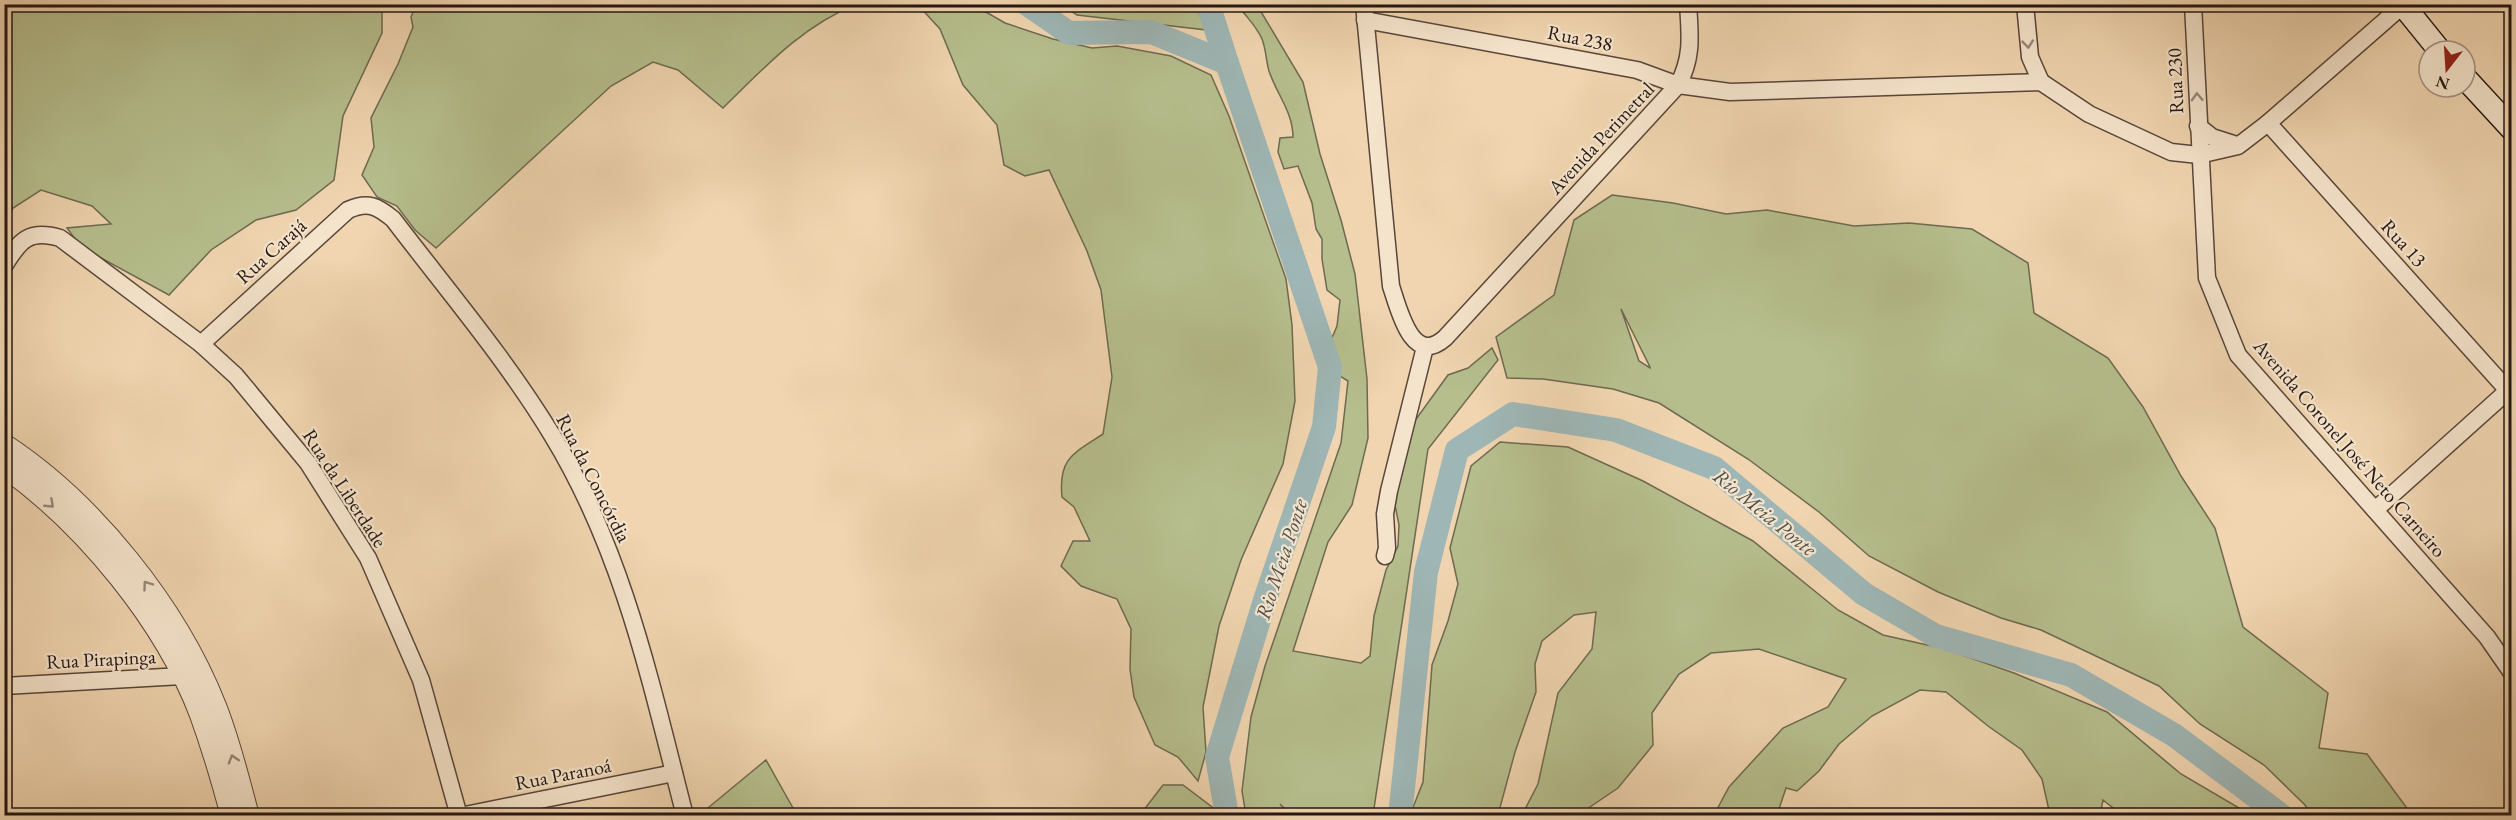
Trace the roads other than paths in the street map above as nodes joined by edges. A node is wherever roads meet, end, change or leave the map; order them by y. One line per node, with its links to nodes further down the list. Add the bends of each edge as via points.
1 (1689, 4): 8 (street, via 1688,67)
2 (2025, 4): 7 (street, one-way to 7, via 2030,57)
3 (2193, 4): 11 (street, Rua 230, one-way to 3)
4 (2402, 5): 6 (main road); 10 (street)
5 (1365, 12): 8 (street, Rua 238, via 1636,70); 18 (street, via 1391,286 1403,320 1418,344)
6 (2430, 39)
7 (2041, 82): 8 (street, Avenida Perimetral, via 1730,92); 14 (street, via 2089,114 2170,152)
8 (1678, 85): 18 (street, Avenida Perimetral, via 1445,338 1436,346)
9 (2477, 91): 12 (main road)
10 (2268, 123): 13 (street); 19 (street, Rua 13)
11 (2198, 126): 13 (street, via 2212,137); 14 (street, Rua 230)
12 (2511, 129)
13 (2238, 146): 14 (street)
14 (2199, 155): 22 (street, Avenida Coronel José Neto Carneiro, via 2207,278 2238,355)
15 (376, 206): 17 (street, Rua Carajá, via 360,204 348,210); 27 (street, Rua da Concórdia, via 393,219 553,437 594,516 639,632)
16 (4, 266): 17 (street, Rua da Liberdade, via 24,238 42,233 60,238)
17 (201, 344): 30 (street, Rua da Liberdade, via 236,376 308,463 368,558 421,680)
18 (1425, 347): 23 (street, via 1389,491)
19 (2510, 391): 22 (street)
20 (4, 444): 24 (street, one-way to 20, via 167,614 115,543 63,489)
21 (4, 468): 24 (street, one-way to 24, via 50,503 99,553)
22 (2375, 510): 25 (street, Avenida Coronel José Neto Carneiro, via 2487,637)
23 (1385, 556)
24 (191, 673): 26 (street, Rua Pirapinga); 28 (street); 29 (street, one-way to 24, via 216,707)
25 (2511, 673)
26 (4, 686)
27 (674, 773): 30 (street, Rua Paranoá); 31 (street, Rua da Concórdia)
28 (231, 816)
29 (249, 816)
30 (459, 816)
31 (685, 816)

